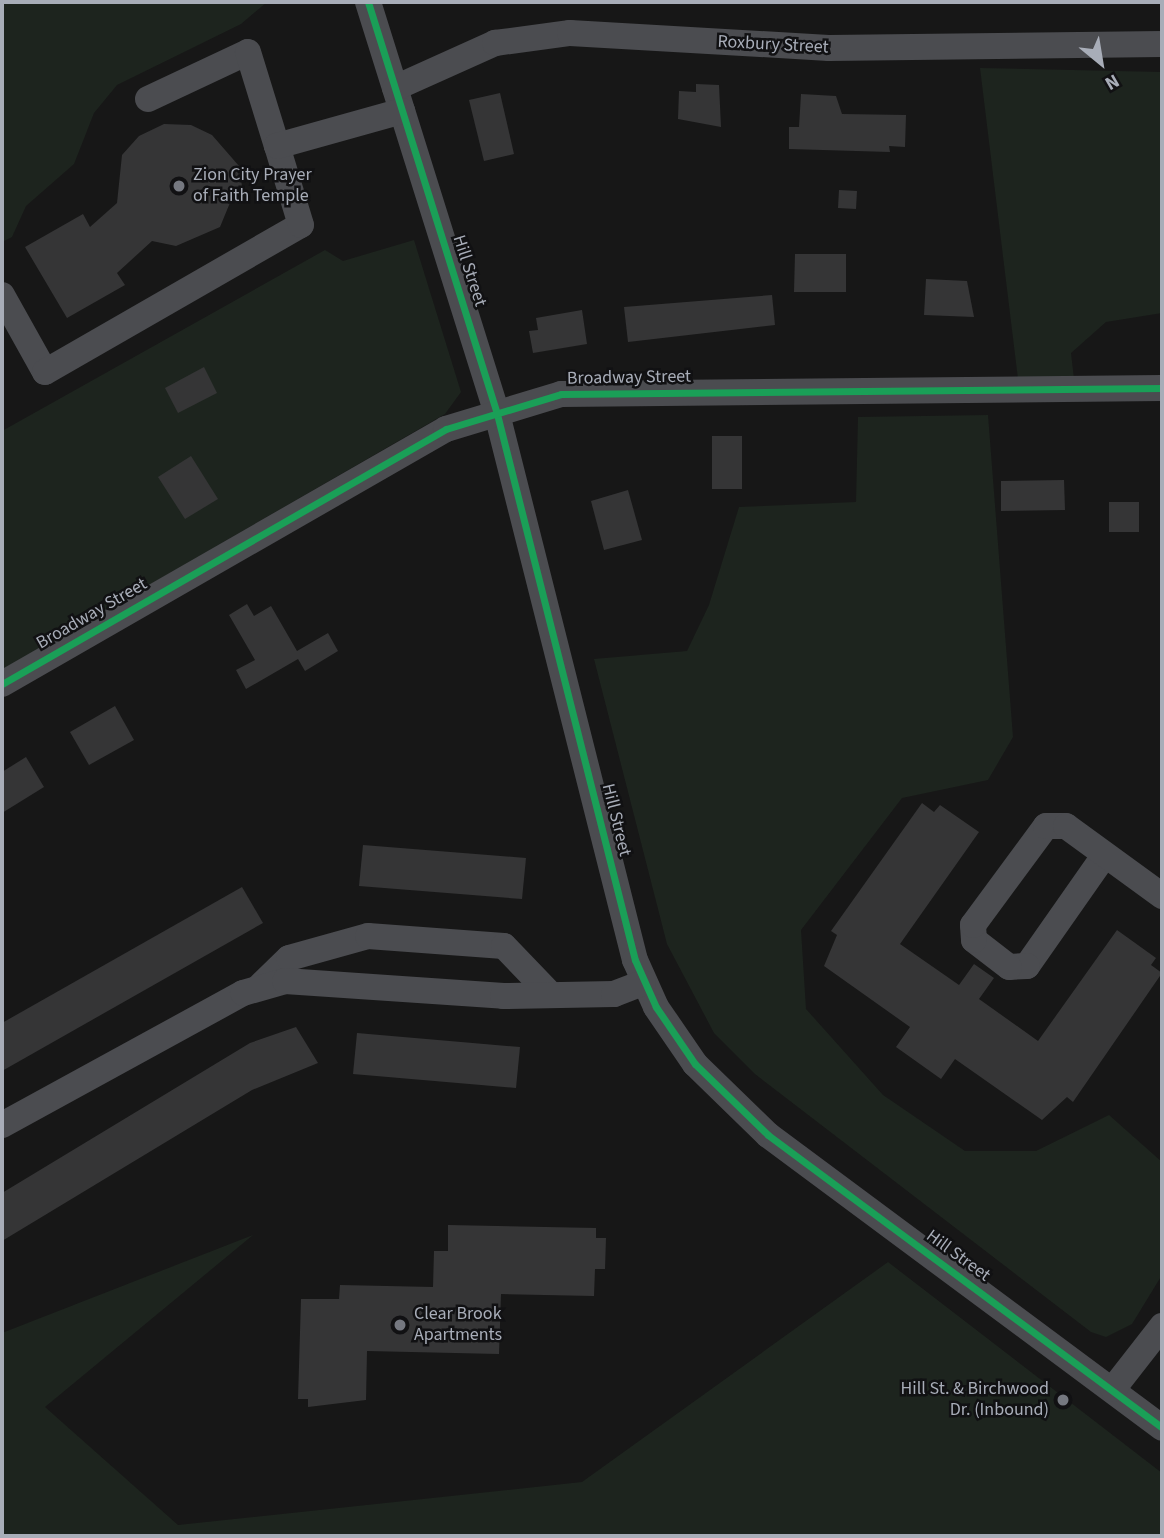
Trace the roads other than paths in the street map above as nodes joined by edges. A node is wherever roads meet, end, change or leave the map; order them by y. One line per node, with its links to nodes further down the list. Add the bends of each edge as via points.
1 (368, 2): 4 (street, Hill Street)
2 (1162, 44): 4 (street, Roxbury Street, via 829,48 570,33 495,43)
3 (148, 99): 5 (street, via 248,52)
4 (398, 100): 5 (street, Roxbury Street); 8 (street, Hill Street)
5 (277, 146): 6 (street, via 301,225 45,372)
6 (2, 295)
7 (1162, 388): 8 (street, Broadway Street, via 561,394)
8 (497, 414): 9 (street, Broadway Street, via 446,429); 12 (street, Hill Street)
9 (2, 684)
10 (1104, 856): 10 (street, via 1066,826 1046,826 974,925 974,940 1009,967 1027,966); 11 (street)
11 (1162, 896)
12 (643, 983): 14 (street, via 614,994); 17 (street, Hill Street, via 695,1064 768,1135)
13 (258, 989): 14 (street, via 285,981); 14 (street, via 289,958 368,936 504,946); 15 (street)
14 (551, 995)
15 (2, 1125)
16 (1162, 1326): 17 (street)
17 (1113, 1389): 18 (street, Hill Street)
18 (1162, 1428)

